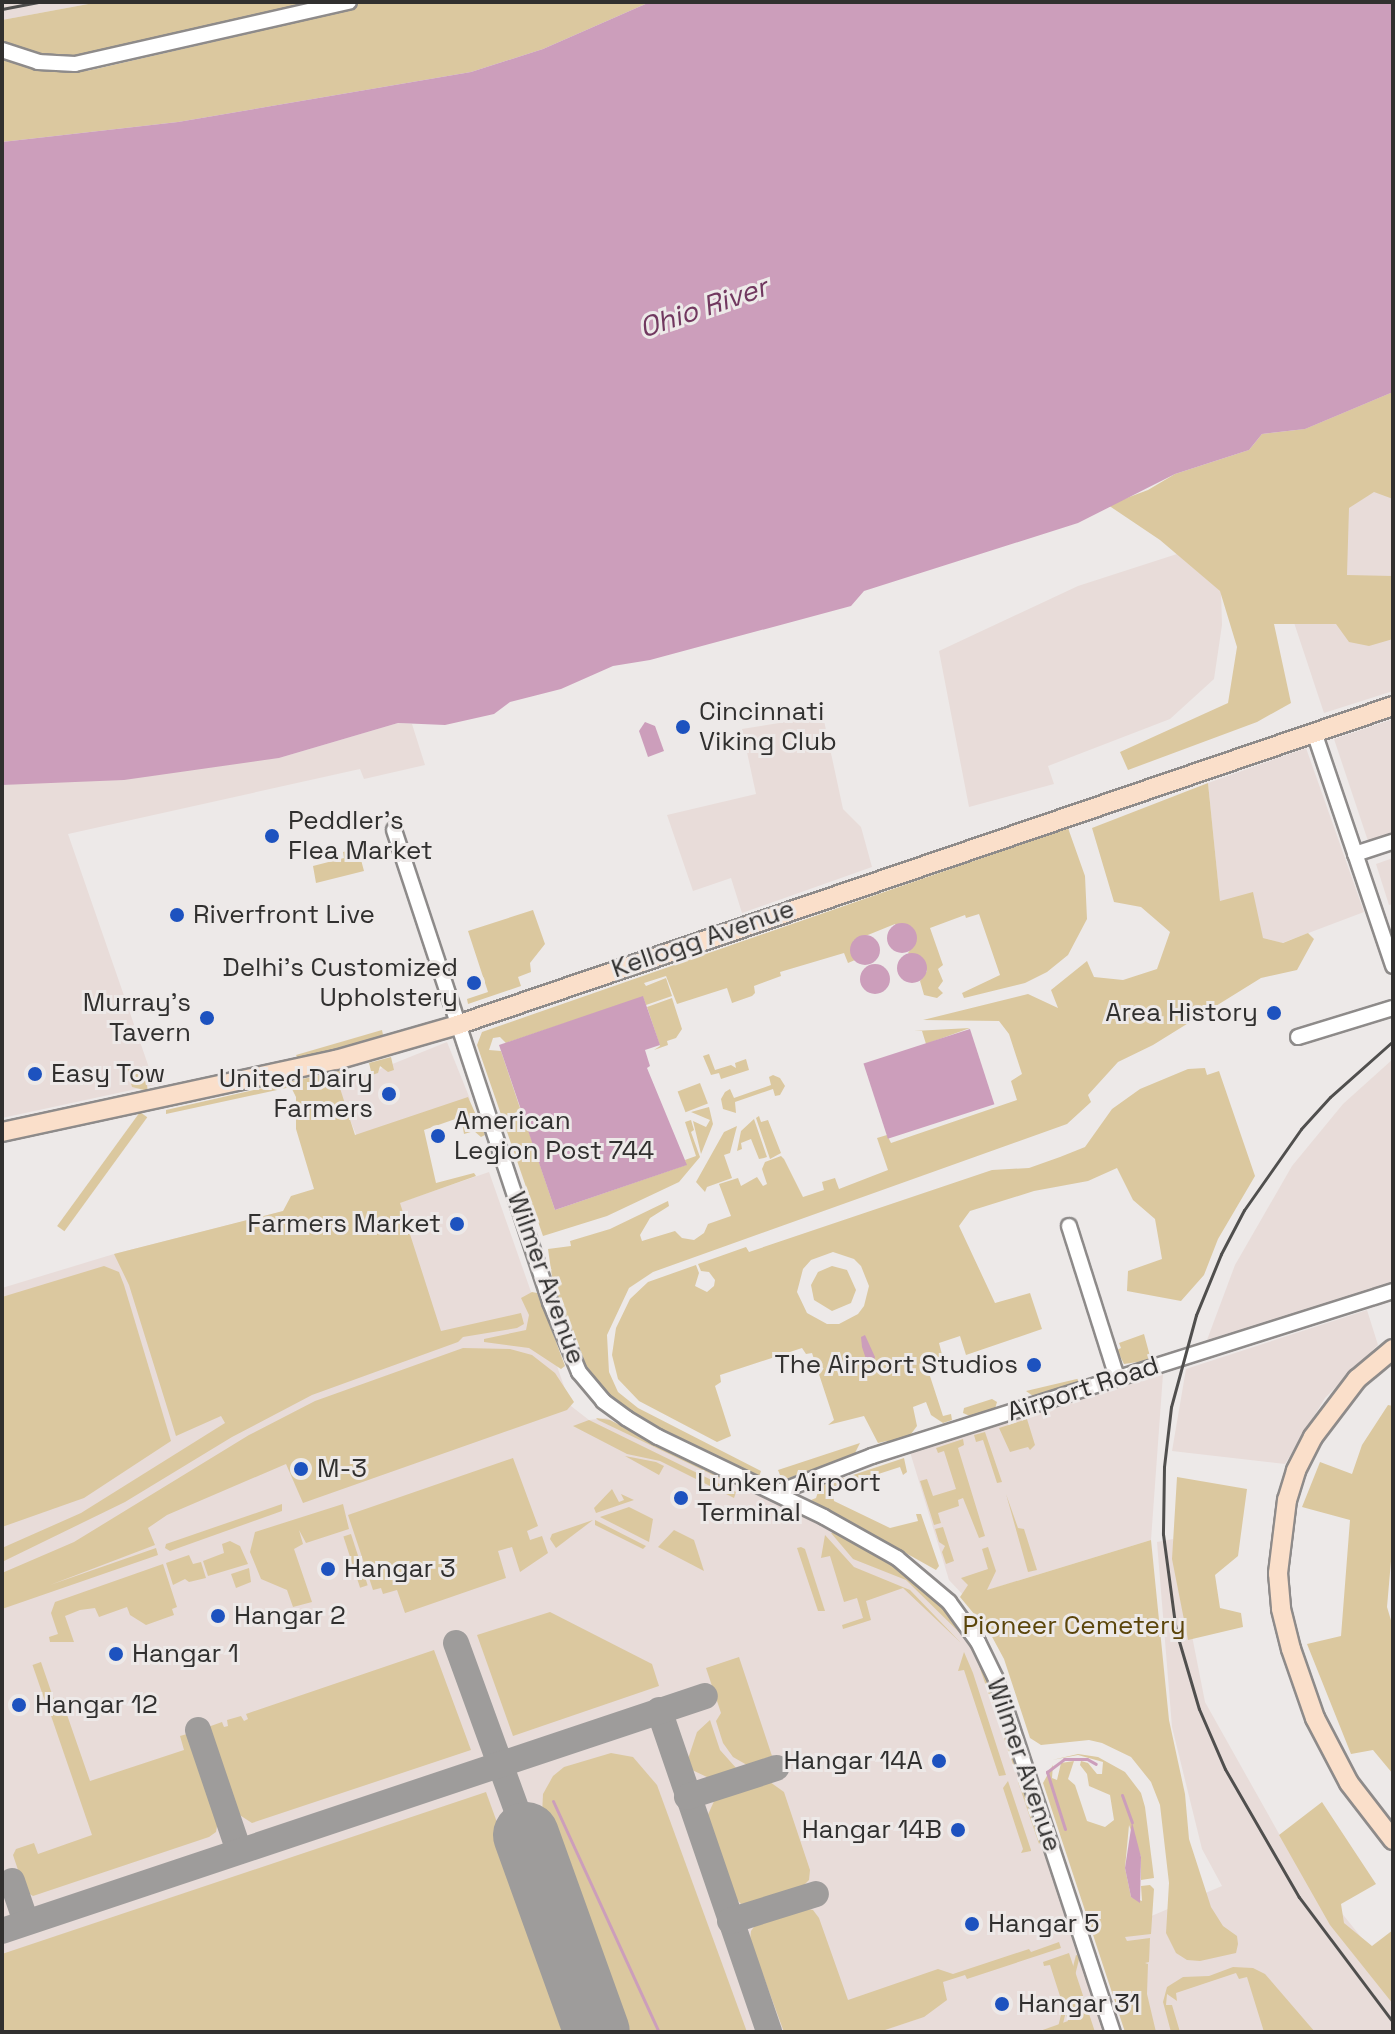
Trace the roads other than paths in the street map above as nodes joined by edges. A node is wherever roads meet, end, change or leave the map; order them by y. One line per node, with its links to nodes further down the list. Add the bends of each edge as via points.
1 (349, 2): 2 (street, via 75,64 38,62)
2 (2, 50)
3 (1393, 706): 4 (main road, Kellogg Avenue)
4 (1314, 732): 7 (street); 10 (main road, Kellogg Avenue)
5 (394, 830): 10 (street, Wilmer Avenue)
6 (1393, 842): 7 (street)
7 (1355, 854): 8 (street)
8 (1393, 966)
9 (1393, 1008): 11 (street)
10 (457, 1025): 12 (main road, Kellogg Avenue, via 336,1060); 17 (street, Wilmer Avenue, via 550,1302 579,1372 626,1418)
11 (1298, 1037)
12 (2, 1132)
13 (1069, 1226): 16 (street)
14 (1393, 1291): 16 (street, Airport Road)
15 (1393, 1349): 18 (main road, via 1357,1379 1313,1437 1287,1500 1278,1573 1291,1649 1315,1718 1349,1783)
16 (1117, 1377): 17 (street, Airport Road, via 872,1456)
17 (776, 1493): 19 (street, Wilmer Avenue, via 897,1558 933,1586 966,1623 996,1679)
18 (1393, 1840)
19 (1113, 2032)

